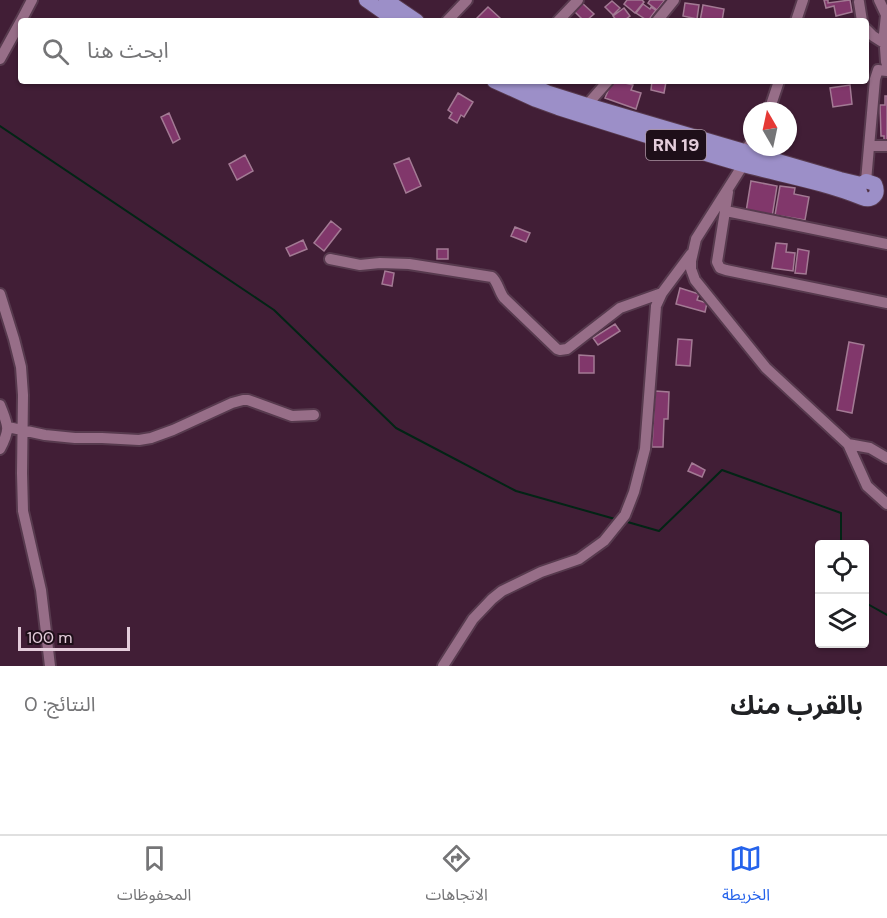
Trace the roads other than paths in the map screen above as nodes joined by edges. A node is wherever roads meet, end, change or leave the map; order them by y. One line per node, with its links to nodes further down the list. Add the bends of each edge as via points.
1 (32, 0): 10 (street)
2 (366, 0): 11 (main road)
3 (386, 0): 12 (main road)
4 (467, 0): 13 (street)
5 (578, 0): 14 (street)
6 (674, 0): 15 (street)
7 (802, 0): 16 (street)
8 (879, 0): 20 (street, via 886,15)
9 (860, 2): 17 (street)
10 (23, 18)
11 (392, 18)
12 (413, 18)
13 (450, 18)
14 (561, 18)
15 (659, 18)
16 (797, 18)
17 (862, 18)
18 (18, 26): 21 (street)
19 (869, 32): 20 (street)
20 (884, 43): 22 (street)
21 (0, 59)
22 (885, 66): 29 (street, via 875,79)
23 (501, 84): 31 (main road, RN 19, via 558,108)
24 (530, 84): 28 (main road, RN 19)
25 (605, 84): 28 (street)
26 (778, 84): 27 (street)
27 (772, 102)
28 (587, 105): 32 (main road, RN 19)
29 (869, 146): 30 (street); 35 (street)
30 (887, 146)
31 (743, 155)
32 (743, 155)
33 (746, 156): 34 (street); 35 (main road, RN 19, via 841,190)
34 (729, 185): 37 (street); 39 (street, via 696,239)
35 (870, 190): 36 (main road, RN 19)
36 (887, 202)
37 (726, 211): 38 (street); 43 (street, via 717,261 720,268)
38 (887, 244)
39 (692, 254): 41 (street); 49 (street, via 695,280 766,368)
40 (330, 259): 41 (street, via 360,265 409,264 492,278 504,298 560,350 567,349 620,308)
41 (662, 293): 53 (street, via 655,315 645,449 625,515 604,541 579,559 541,572 492,599 473,619)
42 (0, 294): 47 (street, via 21,368)
43 (887, 303)
44 (0, 405): 46 (street)
45 (315, 415): 47 (street, via 292,416 246,400 139,440)
46 (9, 427): 47 (street); 48 (street)
47 (22, 431): 52 (street, via 23,511 41,590)
48 (2, 443)
49 (848, 444): 50 (street, via 870,448); 51 (street, via 867,486)
50 (887, 459)
51 (887, 504)
52 (50, 666)
53 (443, 666)

